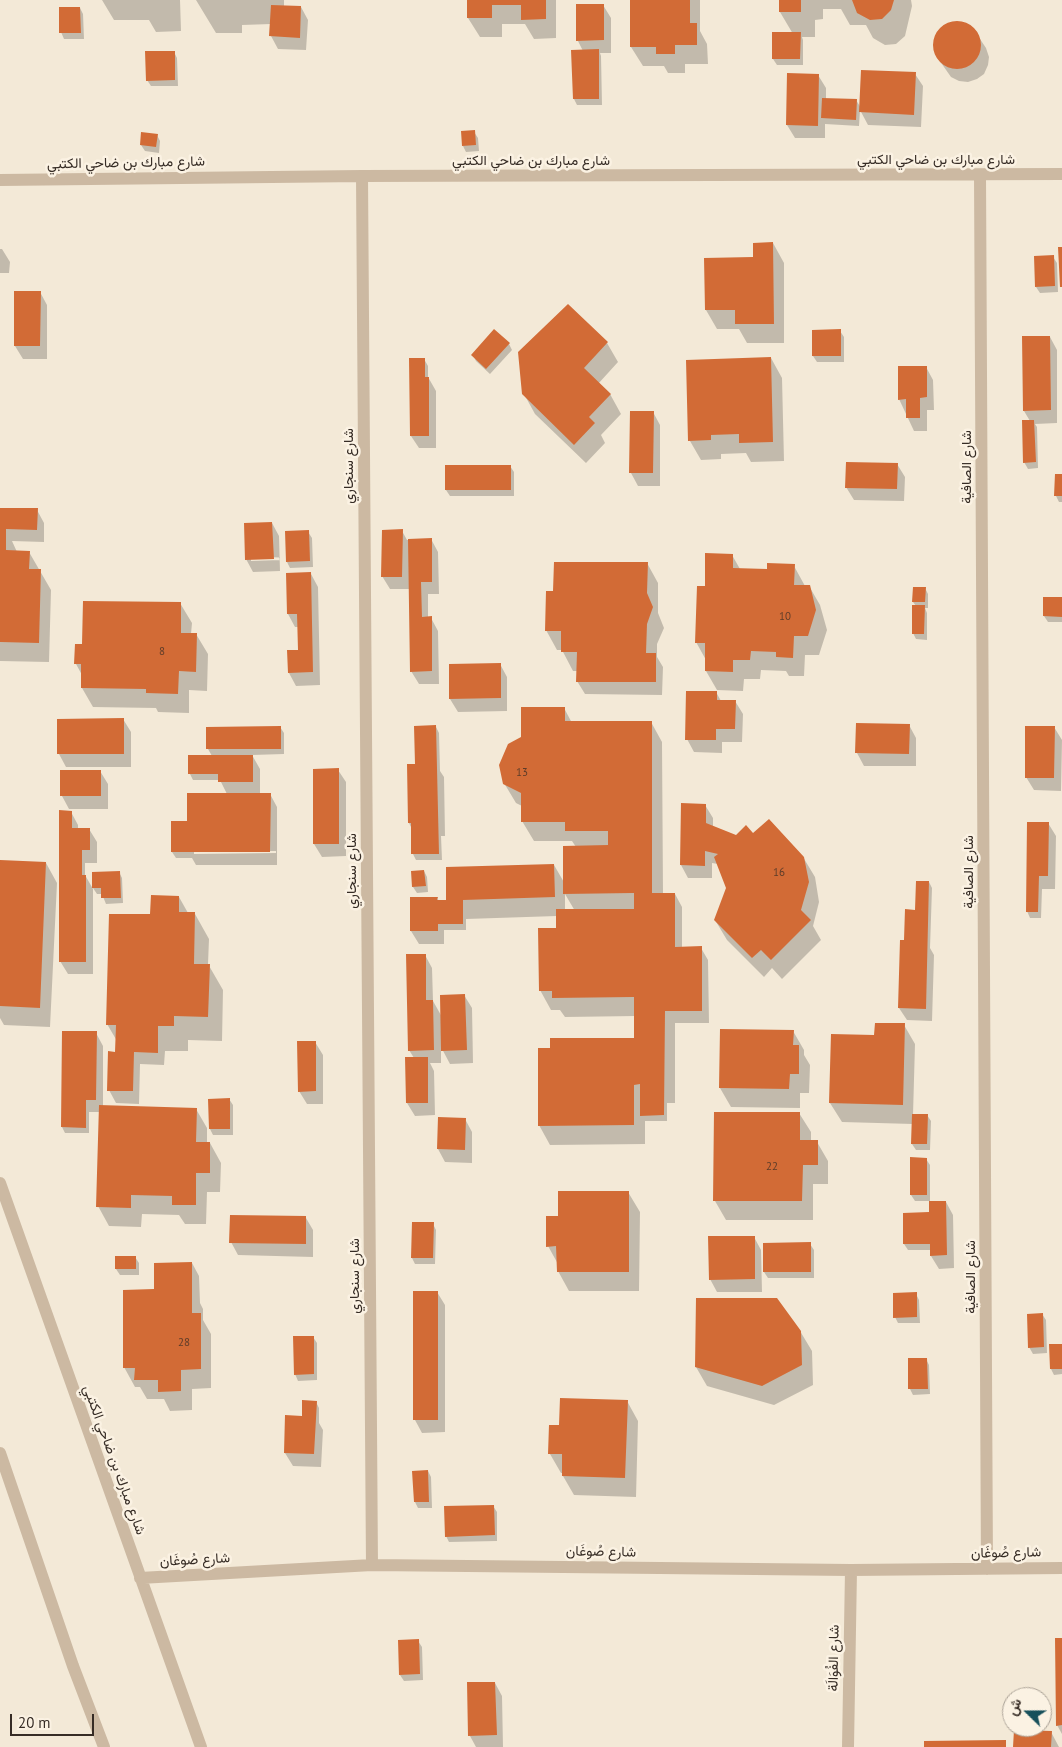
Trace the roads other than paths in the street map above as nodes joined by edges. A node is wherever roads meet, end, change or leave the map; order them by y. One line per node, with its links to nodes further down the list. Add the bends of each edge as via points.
1 (1062, 174): 2 (street, شارع مبارك بن ضاحي الكتبي)
2 (980, 175): 3 (street, شارع مبارك بن ضاحي الكتبي); 9 (street, شارع الصافية)
3 (362, 176): 4 (street, شارع مبارك بن ضاحي الكتبي); 7 (street, شارع سنجاري)
4 (0, 180)
5 (0, 1183): 11 (street, شارع مبارك بن ضاحي الكتبي)
6 (0, 1453): 12 (street, via 72,1666)
7 (372, 1565): 10 (street, شارع صُوغَان); 11 (street, شارع صُوغَان)
8 (1062, 1568): 9 (street, شارع صُوغَان)
9 (988, 1569): 10 (street, شارع صُوغَان)
10 (850, 1570): 14 (street, شارع الفُوَالَة)
11 (140, 1578): 13 (street, شارع مبارك بن ضاحي الكتبي)
12 (104, 1747)
13 (200, 1747)
14 (848, 1747)

